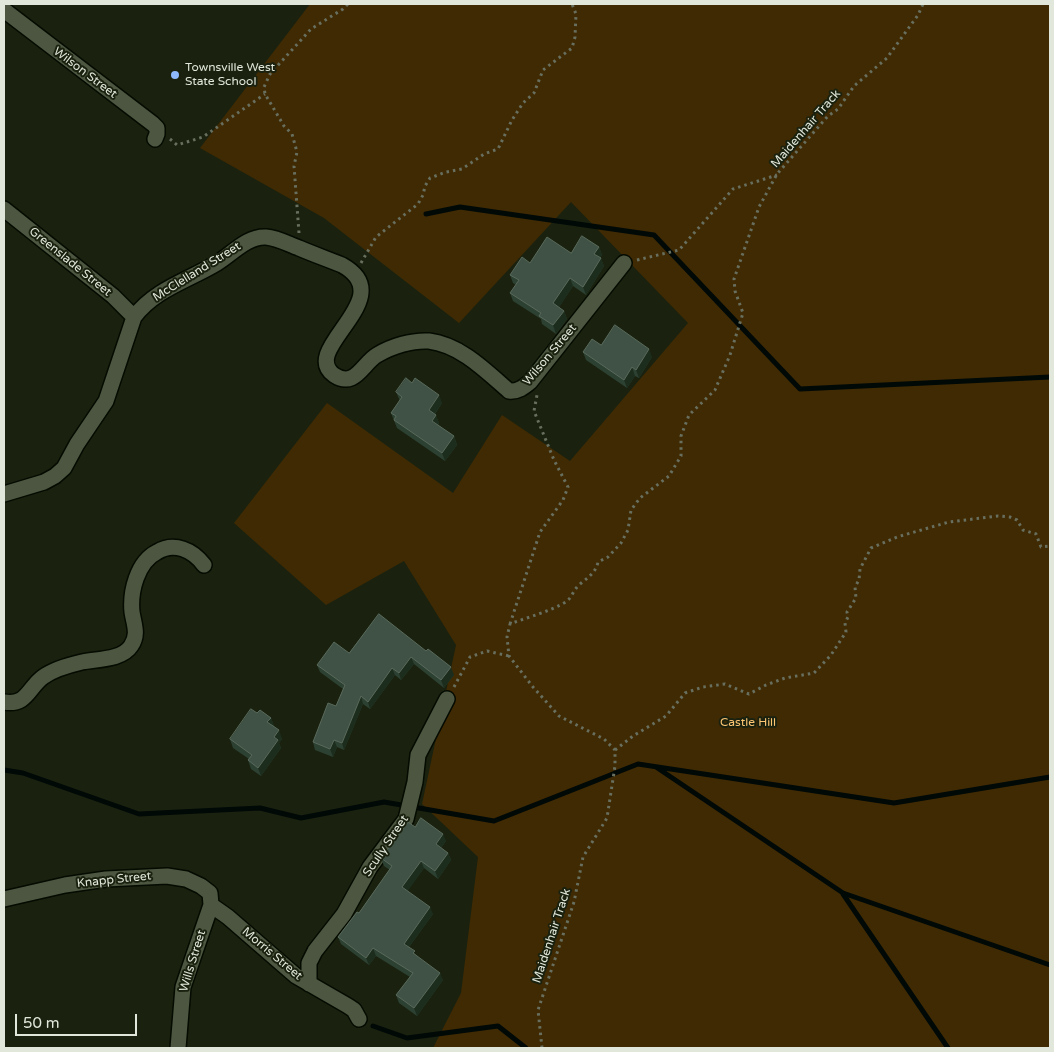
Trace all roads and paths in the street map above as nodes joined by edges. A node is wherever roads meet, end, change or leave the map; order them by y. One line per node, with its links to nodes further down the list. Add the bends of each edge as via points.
1 (348, 4): 5 (path, via 310,29 270,74)
2 (572, 4): 11 (path, via 576,14 572,48 543,70 534,93 512,120 498,149 462,169 430,178 418,204 376,237)
3 (923, 4): 7 (path, Maidenhair Track, via 887,58 854,86 838,109 828,116)
4 (4, 10): 6 (street, Wilson Street, via 84,72)
5 (265, 94): 6 (path, via 204,137 177,145); 9 (path, via 292,134 297,152 294,166)
6 (156, 134)
7 (777, 174): 10 (path, via 733,189 679,250); 17 (path, Maidenhair Track, via 759,207 734,279 743,313 730,355 714,390 689,415 681,436 681,456 668,476 640,498 631,510 628,530 620,543 608,557 598,562 596,569 566,602)
8 (4, 209): 12 (street, Greenslade Street, via 113,296)
9 (300, 249): 11 (street, via 342,264); 12 (street, McClelland Street, via 275,238 260,237 242,244 217,263 168,288)
10 (624, 263): 13 (street, Wilson Street)
11 (355, 275): 13 (street, Wilson Street, via 360,299 326,359 328,368 335,375 352,378 378,354 407,343 423,341 469,358 509,390 516,391)
12 (134, 317): 14 (street, McClelland Street, via 106,401 64,468 44,482)
13 (530, 382): 17 (path, via 537,395 534,411 568,487 540,532)
14 (4, 494)
15 (1050, 546): 21 (path, via 1041,547 1036,534 1023,530 1017,520 998,516 949,522 871,548 860,569 856,598 847,612 846,632 832,655 814,673 784,678 749,694 725,684 685,693 666,716)
16 (204, 565): 20 (street, via 190,552 178,548 164,548 154,553 144,563 134,590 132,613 136,631 128,650 117,656 82,662 56,671 40,680 20,701)
17 (510, 624): 18 (path)
18 (508, 656): 19 (path, via 487,651 470,658); 21 (path, via 559,716 604,738)
19 (447, 699): 24 (street, Scully Street, via 418,754 413,794 405,822 370,867 344,914)
20 (4, 702)
21 (615, 750): 29 (path, Maidenhair Track, via 607,818 583,857 574,902 538,1010)
22 (4, 899): 23 (street, Knapp Street, via 65,885 167,876 201,886 210,893)
23 (211, 905): 25 (street, Morris Street); 28 (street, Wills Street, via 183,987)
24 (315, 951): 25 (street, via 301,962); 26 (street, Scully Street, via 309,963)
25 (277, 960): 26 (street, Morris Street)
26 (309, 984): 27 (street, Morris Street, via 354,1010)
27 (360, 1019)
28 (178, 1048)
29 (542, 1048)

